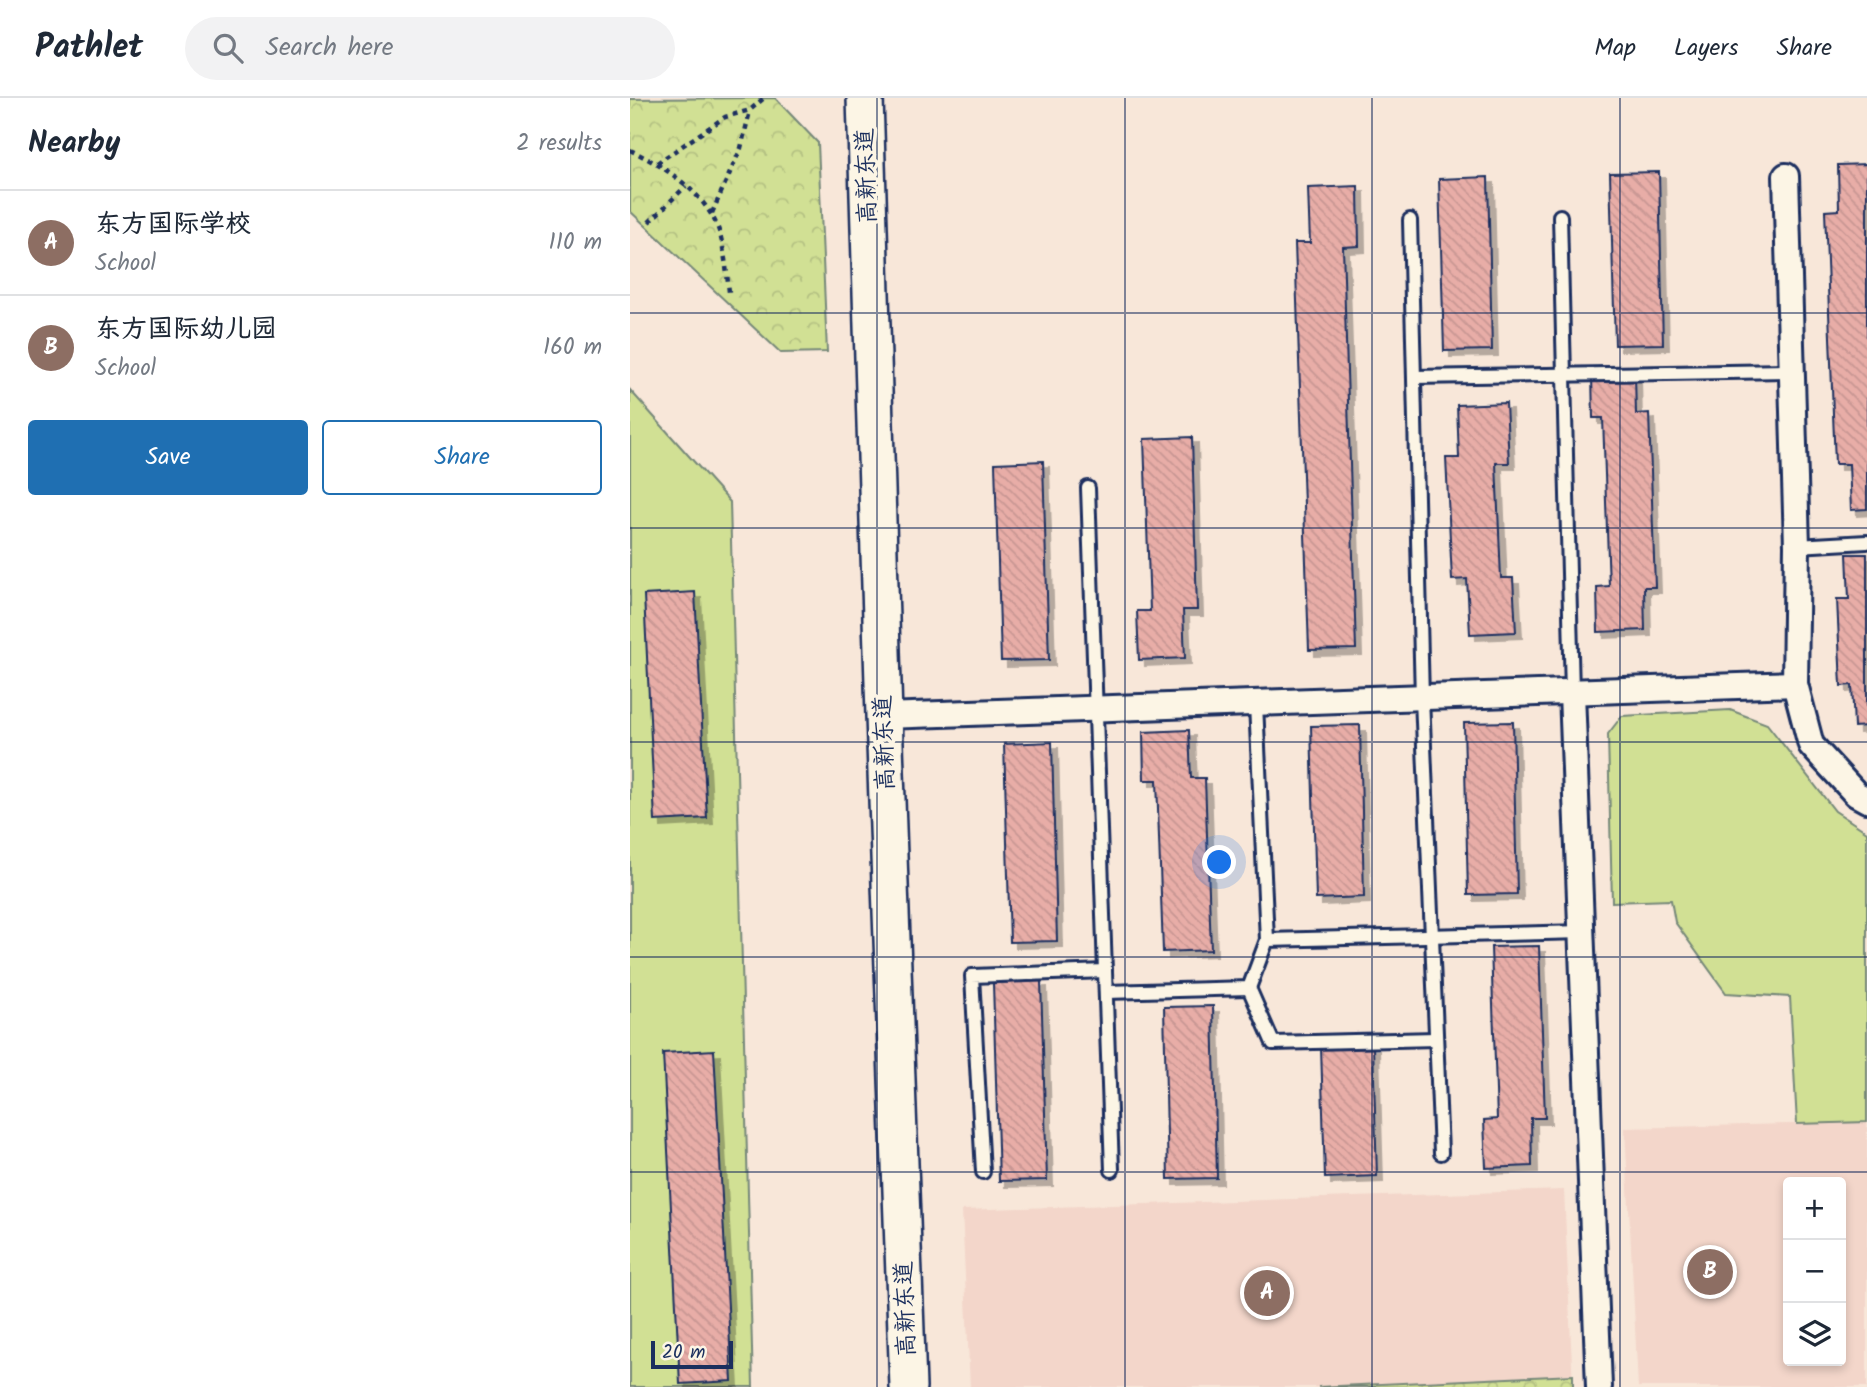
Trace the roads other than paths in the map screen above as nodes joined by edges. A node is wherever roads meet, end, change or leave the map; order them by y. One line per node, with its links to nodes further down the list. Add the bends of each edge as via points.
1 (865, 98): 16 (main road, 高新东道)
2 (1786, 176): 5 (street)
3 (1560, 216): 6 (lane)
4 (1410, 220): 7 (lane)
5 (1791, 372): 6 (lane); 10 (street)
6 (1564, 376): 7 (lane); 12 (lane)
7 (1414, 377): 13 (lane)
8 (1088, 488): 15 (lane)
9 (1867, 542): 10 (lane)
10 (1797, 546): 11 (street)
11 (1795, 684): 12 (street); 17 (street, via 1811,745)
12 (1572, 693): 13 (street); 18 (street)
13 (1422, 698): 14 (street); 19 (lane)
14 (1256, 704): 15 (street); 20 (lane)
15 (1096, 709): 16 (street); 21 (lane)
16 (884, 716): 28 (main road, 高新东道)
17 (1867, 800)
18 (1582, 932): 19 (lane); 29 (street)
19 (1432, 935): 20 (lane); 24 (lane)
20 (1267, 940): 22 (lane)
21 (1105, 971): 23 (lane); 27 (lane, via 972,976)
22 (1249, 989): 23 (lane); 24 (lane, via 1273,1043)
23 (1106, 992): 26 (lane)
24 (1436, 1039): 25 (lane)
25 (1441, 1153)
26 (1112, 1170)
27 (983, 1172)
28 (908, 1387)
29 (1599, 1387)

